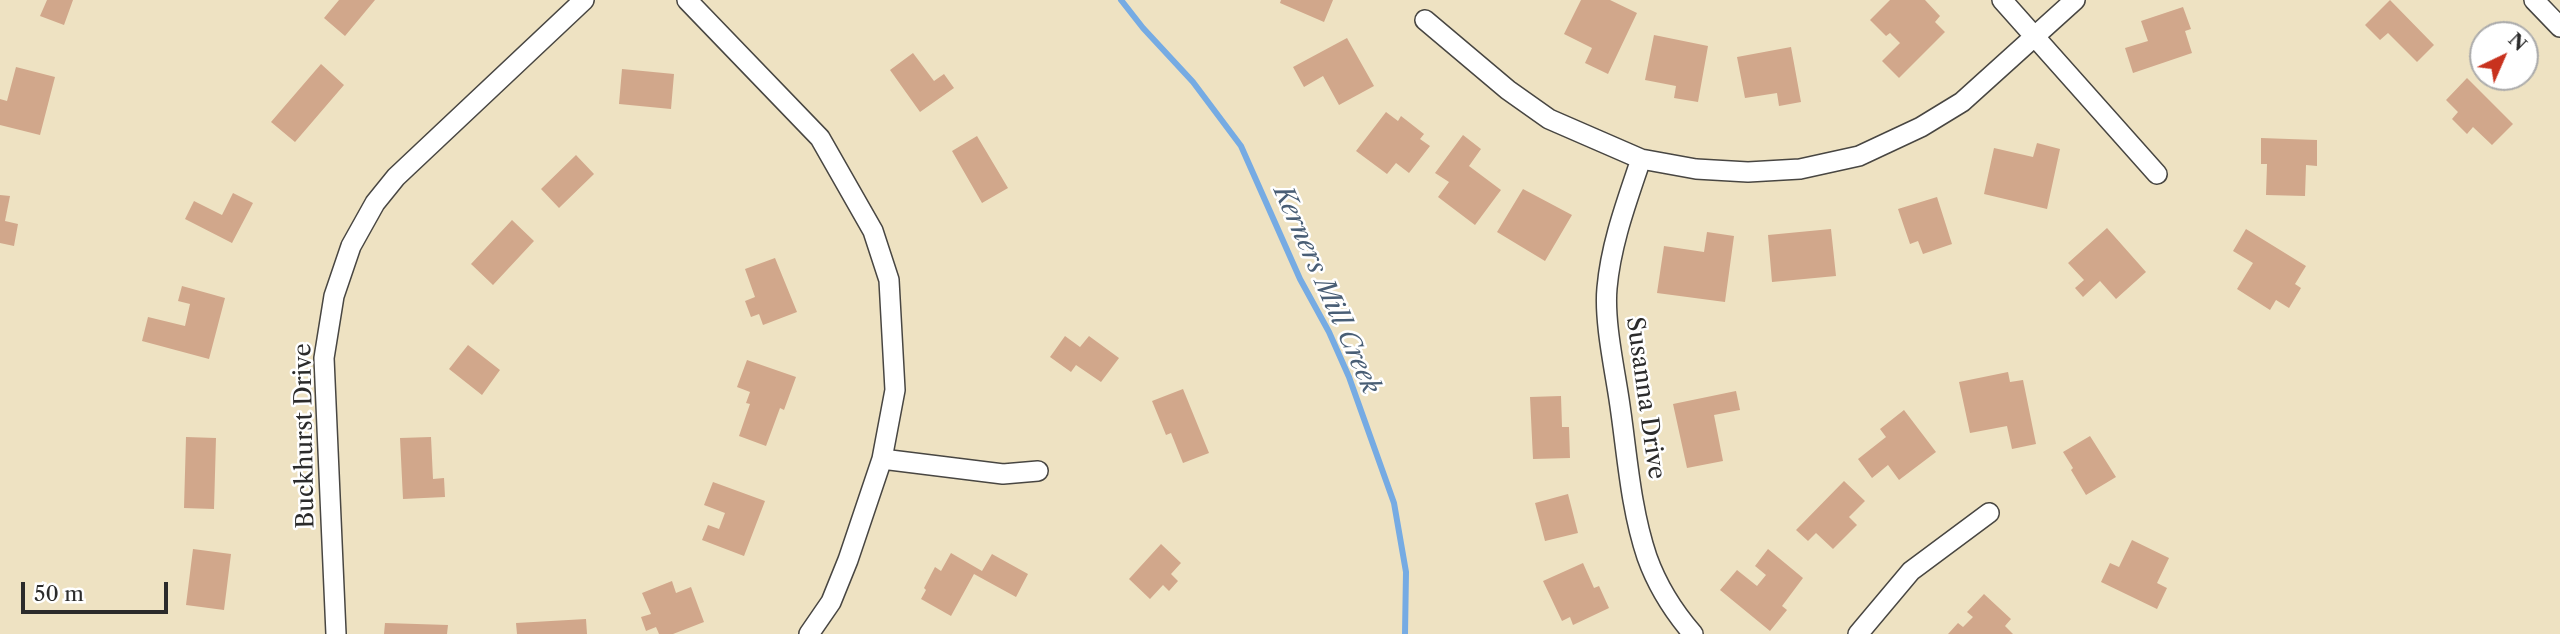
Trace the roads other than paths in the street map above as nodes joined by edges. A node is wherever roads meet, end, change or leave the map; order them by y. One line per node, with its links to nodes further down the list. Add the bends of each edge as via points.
1 (584, 0): 14 (street, Buckhurst Drive, via 396,177 351,246 334,296 324,358)
2 (687, 0): 11 (street, via 820,138 873,231 889,280 895,390)
3 (2002, 0): 8 (street)
4 (2074, 0): 8 (street)
5 (2534, 0): 7 (street)
6 (1425, 20): 9 (street, via 1549,118)
7 (2560, 27)
8 (2036, 37): 9 (street, via 1962,102 1859,156 1800,169 1748,172); 10 (street)
9 (1641, 159): 16 (street, Susanna Drive, via 1612,251 1606,291 1611,342 1638,526 1661,589)
10 (2157, 174)
11 (882, 459): 12 (street, via 1003,474); 15 (street, via 835,591)
12 (1038, 471)
13 (1989, 513): 17 (street, via 1911,571)
14 (336, 634)
15 (808, 634)
16 (1693, 634)
17 (1858, 634)

